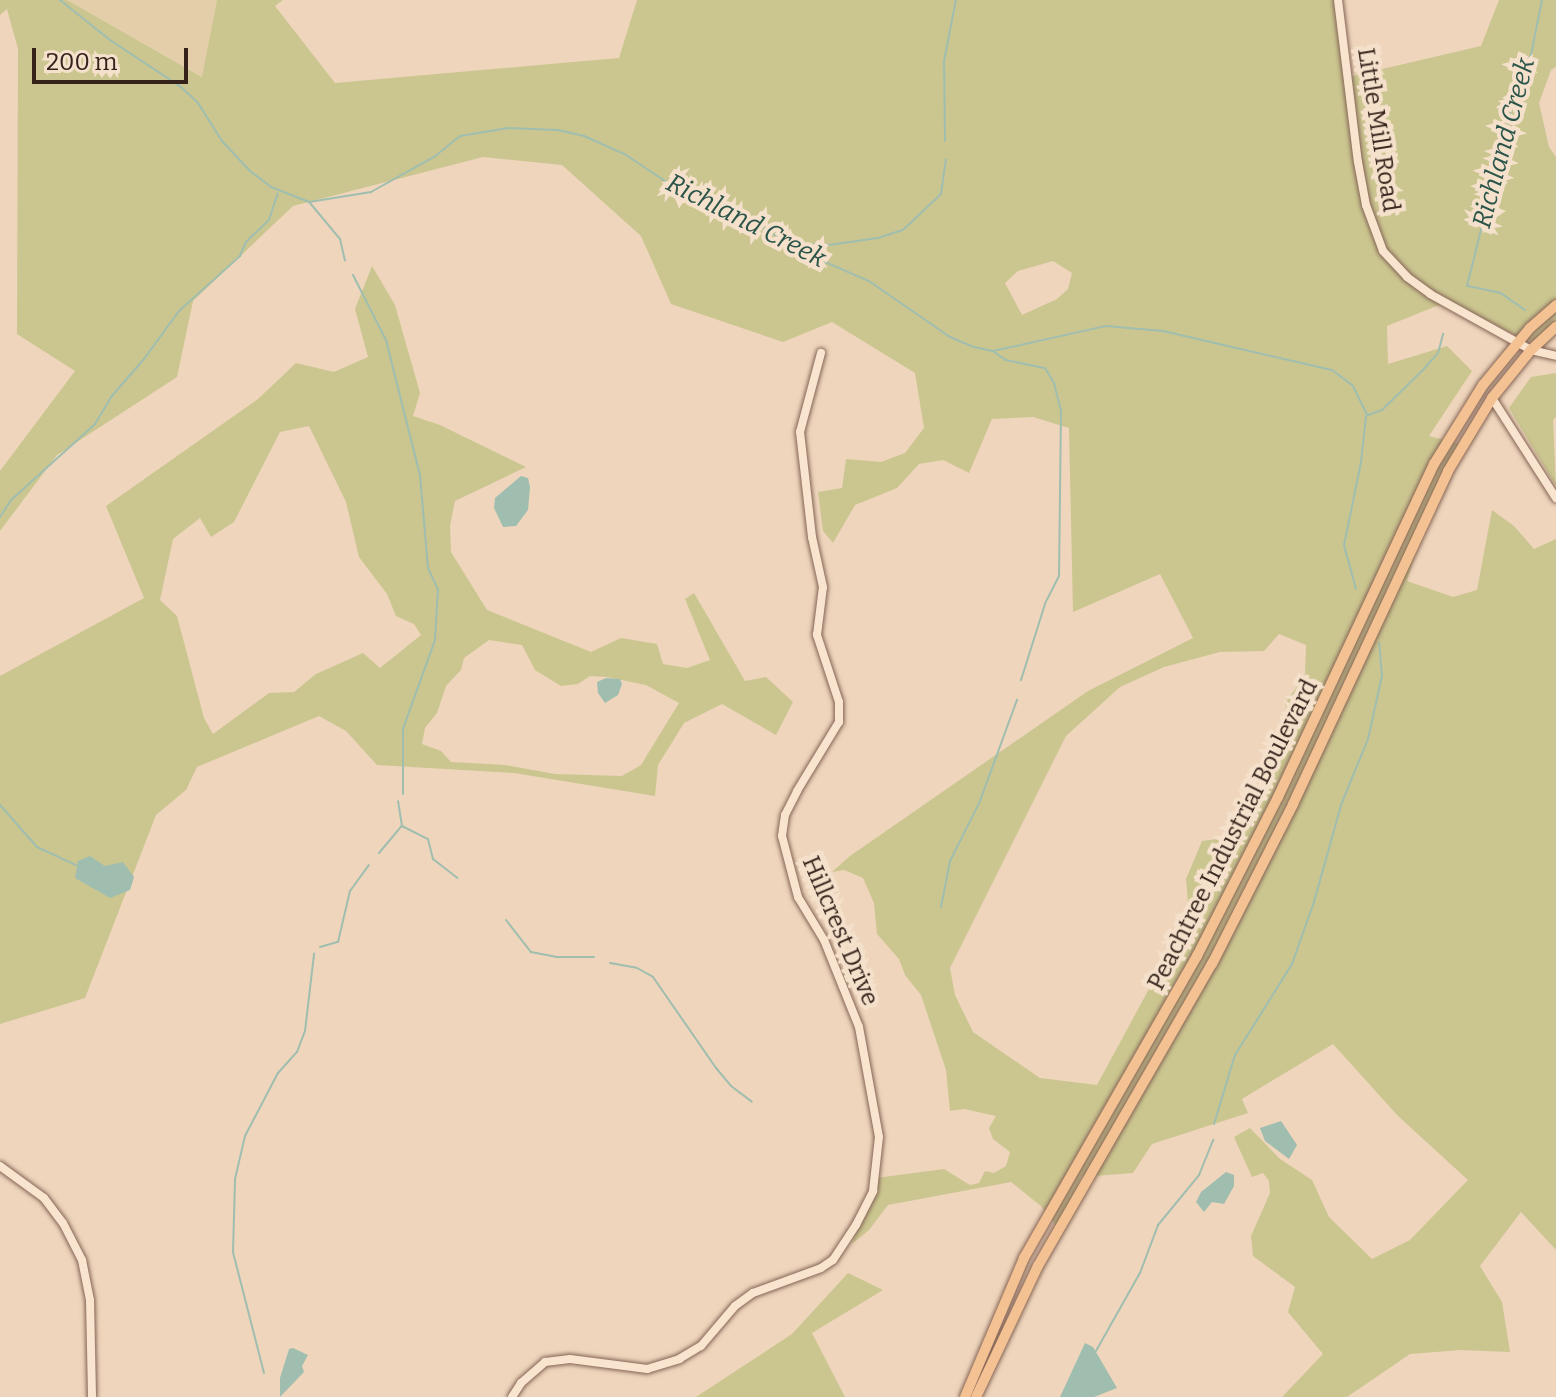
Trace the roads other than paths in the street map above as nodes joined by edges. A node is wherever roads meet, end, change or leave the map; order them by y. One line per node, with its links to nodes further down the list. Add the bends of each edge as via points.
1 (1338, 0): 4 (street, Little Mill Road, via 1358,162 1383,251 1430,294)
2 (1556, 305): 4 (main road, Peachtree Industrial Boulevard)
3 (1556, 327): 5 (main road, Peachtree Industrial Boulevard)
4 (1518, 342): 5 (street, Little Mill Road); 10 (main road, Peachtree Industrial Boulevard, via 1483,385 1434,464)
5 (1531, 350): 7 (street, Little Mill Road); 8 (main road, Peachtree Industrial Boulevard)
6 (821, 353): 14 (street, Hillcrest Drive, via 800,432 823,587 819,646 840,712 791,803 782,836 798,897 824,940 859,1027 879,1137 873,1191 833,1260 753,1293 701,1346 679,1359 647,1369 570,1359 545,1362)
7 (1556, 356)
8 (1492, 398): 9 (street); 11 (main road, Peachtree Industrial Boulevard, via 1448,471)
9 (1556, 498)
10 (1360, 625): 11 (main road); 15 (main road, Peachtree Industrial Boulevard, via 1197,956 1024,1258)
11 (1374, 633): 16 (main road, Peachtree Industrial Boulevard, via 1212,964 1038,1266)
12 (0, 1166): 13 (street, via 44,1198 82,1260 90,1300)
13 (92, 1397)
14 (512, 1397)
15 (965, 1397)
16 (976, 1397)

